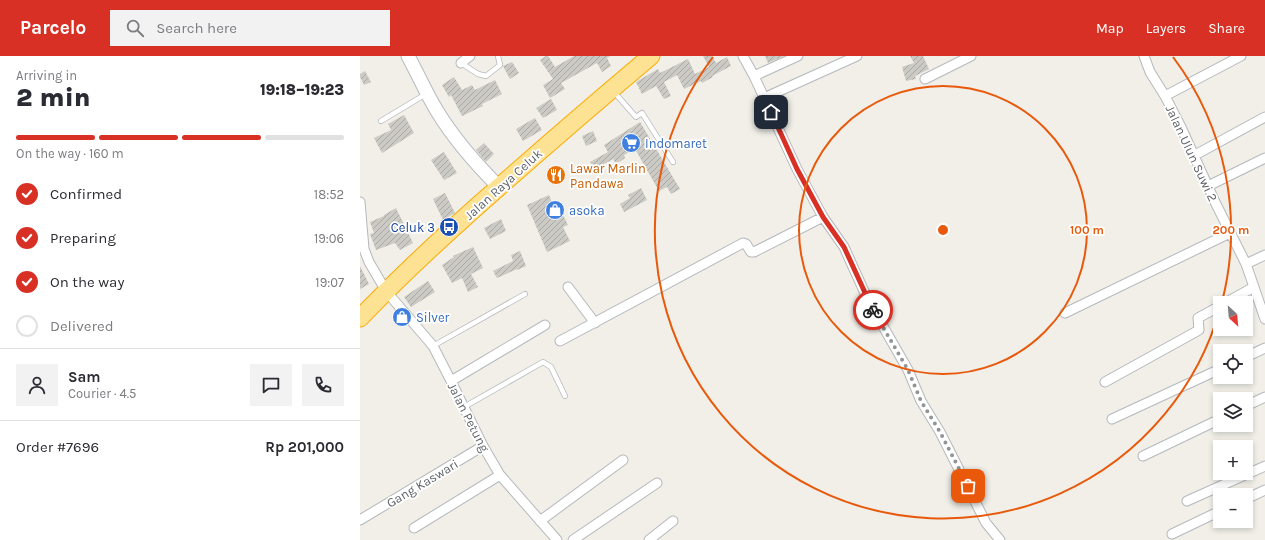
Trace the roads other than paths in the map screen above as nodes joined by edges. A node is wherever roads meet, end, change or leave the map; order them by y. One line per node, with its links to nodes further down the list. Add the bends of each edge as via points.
1 (408, 56): 15 (street)
2 (470, 56): 11 (street)
3 (498, 56): 11 (lane, via 500,65 486,76)
4 (651, 56): 14 (highway, Jalan Raya Celuk)
5 (743, 56): 12 (street)
6 (798, 56): 12 (street)
7 (857, 56): 17 (street)
8 (971, 56): 13 (street)
9 (1144, 56): 16 (street, Jalan Ulun Suwi 2, via 1150,72)
10 (1240, 56): 16 (street)
11 (461, 63)
12 (754, 76): 17 (street)
13 (925, 79)
14 (612, 89): 22 (lane, via 636,117 642,113); 24 (highway, Jalan Raya Celuk)
15 (427, 93): 19 (lane); 24 (street, via 457,140)
16 (1165, 96): 20 (street, Jalan Ulun Suwi 2)
17 (764, 98): 26 (street)
18 (1265, 117): 20 (street)
19 (381, 121)
20 (1194, 155): 23 (street, Jalan Ulun Suwi 2)
21 (1265, 158): 23 (street)
22 (672, 162)
23 (1208, 186): 27 (street, Jalan Ulun Suwi 2)
24 (499, 187): 32 (highway, Jalan Raya Celuk)
25 (360, 202): 32 (street, Jalan Petung, via 364,249)
26 (823, 217): 39 (street, via 754,252 743,243); 72 (street, via 844,247 868,300 908,370 921,401 940,432 986,523)
27 (1230, 233): 29 (street, Jalan Ulun Suwi 2); 36 (street)
28 (1265, 255): 29 (street)
29 (1246, 264): 31 (street, Jalan Ulun Suwi 2)
30 (568, 287): 39 (street)
31 (1254, 287): 34 (street); 38 (street, Jalan Ulun Suwi 2)
32 (386, 291): 37 (highway, Jalan Raya Celuk); 42 (street, Jalan Petung)
33 (525, 294): 42 (lane)
34 (1238, 296)
35 (1213, 310): 47 (street, via 1198,318 1199,330)
36 (1066, 313)
37 (360, 318)
38 (1265, 319)
39 (595, 324): 41 (street)
40 (545, 325): 46 (street)
41 (560, 341)
42 (432, 346): 46 (street, Jalan Petung)
43 (1265, 348): 44 (street)
44 (1253, 354)
45 (1213, 372): 52 (street)
46 (451, 381): 51 (street, Jalan Petung)
47 (1105, 382)
48 (566, 396): 51 (lane, via 551,367 543,362)
49 (1265, 397): 50 (street)
50 (1253, 403)
51 (464, 407): 54 (street, Jalan Petung)
52 (1112, 418)
53 (1213, 422): 55 (street)
54 (483, 446): 58 (street, Jalan Petung); 64 (street, Gang Kaswari)
55 (1142, 456)
56 (623, 460): 65 (street)
57 (1265, 466): 62 (street)
58 (500, 475): 65 (street, Jalan Petung); 67 (street)
59 (657, 483): 70 (street)
60 (1265, 490): 61 (street)
61 (1253, 496)
62 (1187, 501)
63 (1213, 514): 68 (street)
64 (360, 520)
65 (540, 521): 69 (street, Jalan Petung)
66 (673, 521): 71 (street)
67 (414, 528)
68 (1172, 534)
69 (557, 540)
70 (573, 540)
71 (649, 540)
72 (1000, 540)

